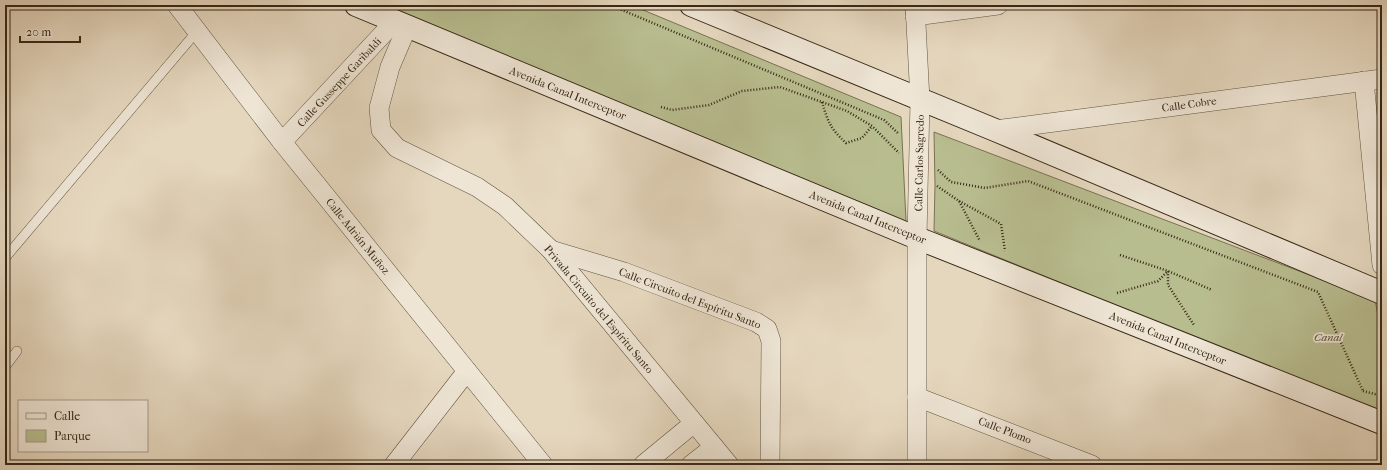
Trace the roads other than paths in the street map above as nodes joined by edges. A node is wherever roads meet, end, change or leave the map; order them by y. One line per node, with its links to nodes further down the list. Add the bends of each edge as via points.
1 (177, 5): 7 (street, Calle Adrián Muñoz)
2 (356, 5): 6 (street, Avenida Canal Interceptor)
3 (691, 5): 9 (street)
4 (998, 5): 5 (street)
5 (915, 10): 9 (street, Calle Carlos Sagredo)
6 (401, 24): 11 (street, Calle Gusseppe Garibaldi); 12 (street, Avenida Canal Interceptor); 13 (street, Privada Circuito del Espíritu Santo, via 379,108 381,130 397,148 477,187 505,206)
7 (198, 30): 11 (street, Calle Adrián Muñoz); 14 (lane)
8 (1373, 80): 10 (street, Calle Cobre); 15 (street)
9 (920, 100): 10 (street); 12 (street, Calle Carlos Sagredo)
10 (995, 130): 16 (street)
11 (282, 142): 19 (street, Calle Adrián Muñoz)
12 (917, 238): 20 (street, Calle Carlos Sagredo); 22 (street, Avenida Canal Interceptor)
13 (551, 250): 21 (street, Privada Circuito del Espíritu Santo); 29 (street, Calle Circuito del Espíritu Santo, via 624,272 756,322 767,329 771,341)
14 (5, 258)
15 (1382, 265)
16 (1382, 293)
17 (17, 351): 18 (lane)
18 (5, 367)
19 (467, 371): 24 (street); 25 (street, Calle Adrián Muñoz)
20 (917, 397): 30 (street, Calle Carlos Sagredo); 31 (street, Calle Plomo)
21 (694, 423): 23 (street, Privada Circuito del Espíritu Santo); 26 (street)
22 (1382, 423)
23 (714, 447): 27 (street); 28 (street, Privada Circuito del Espíritu Santo)
24 (394, 465)
25 (543, 465)
26 (643, 465)
27 (691, 465)
28 (730, 465)
29 (770, 465)
30 (917, 465)
31 (1092, 465)

